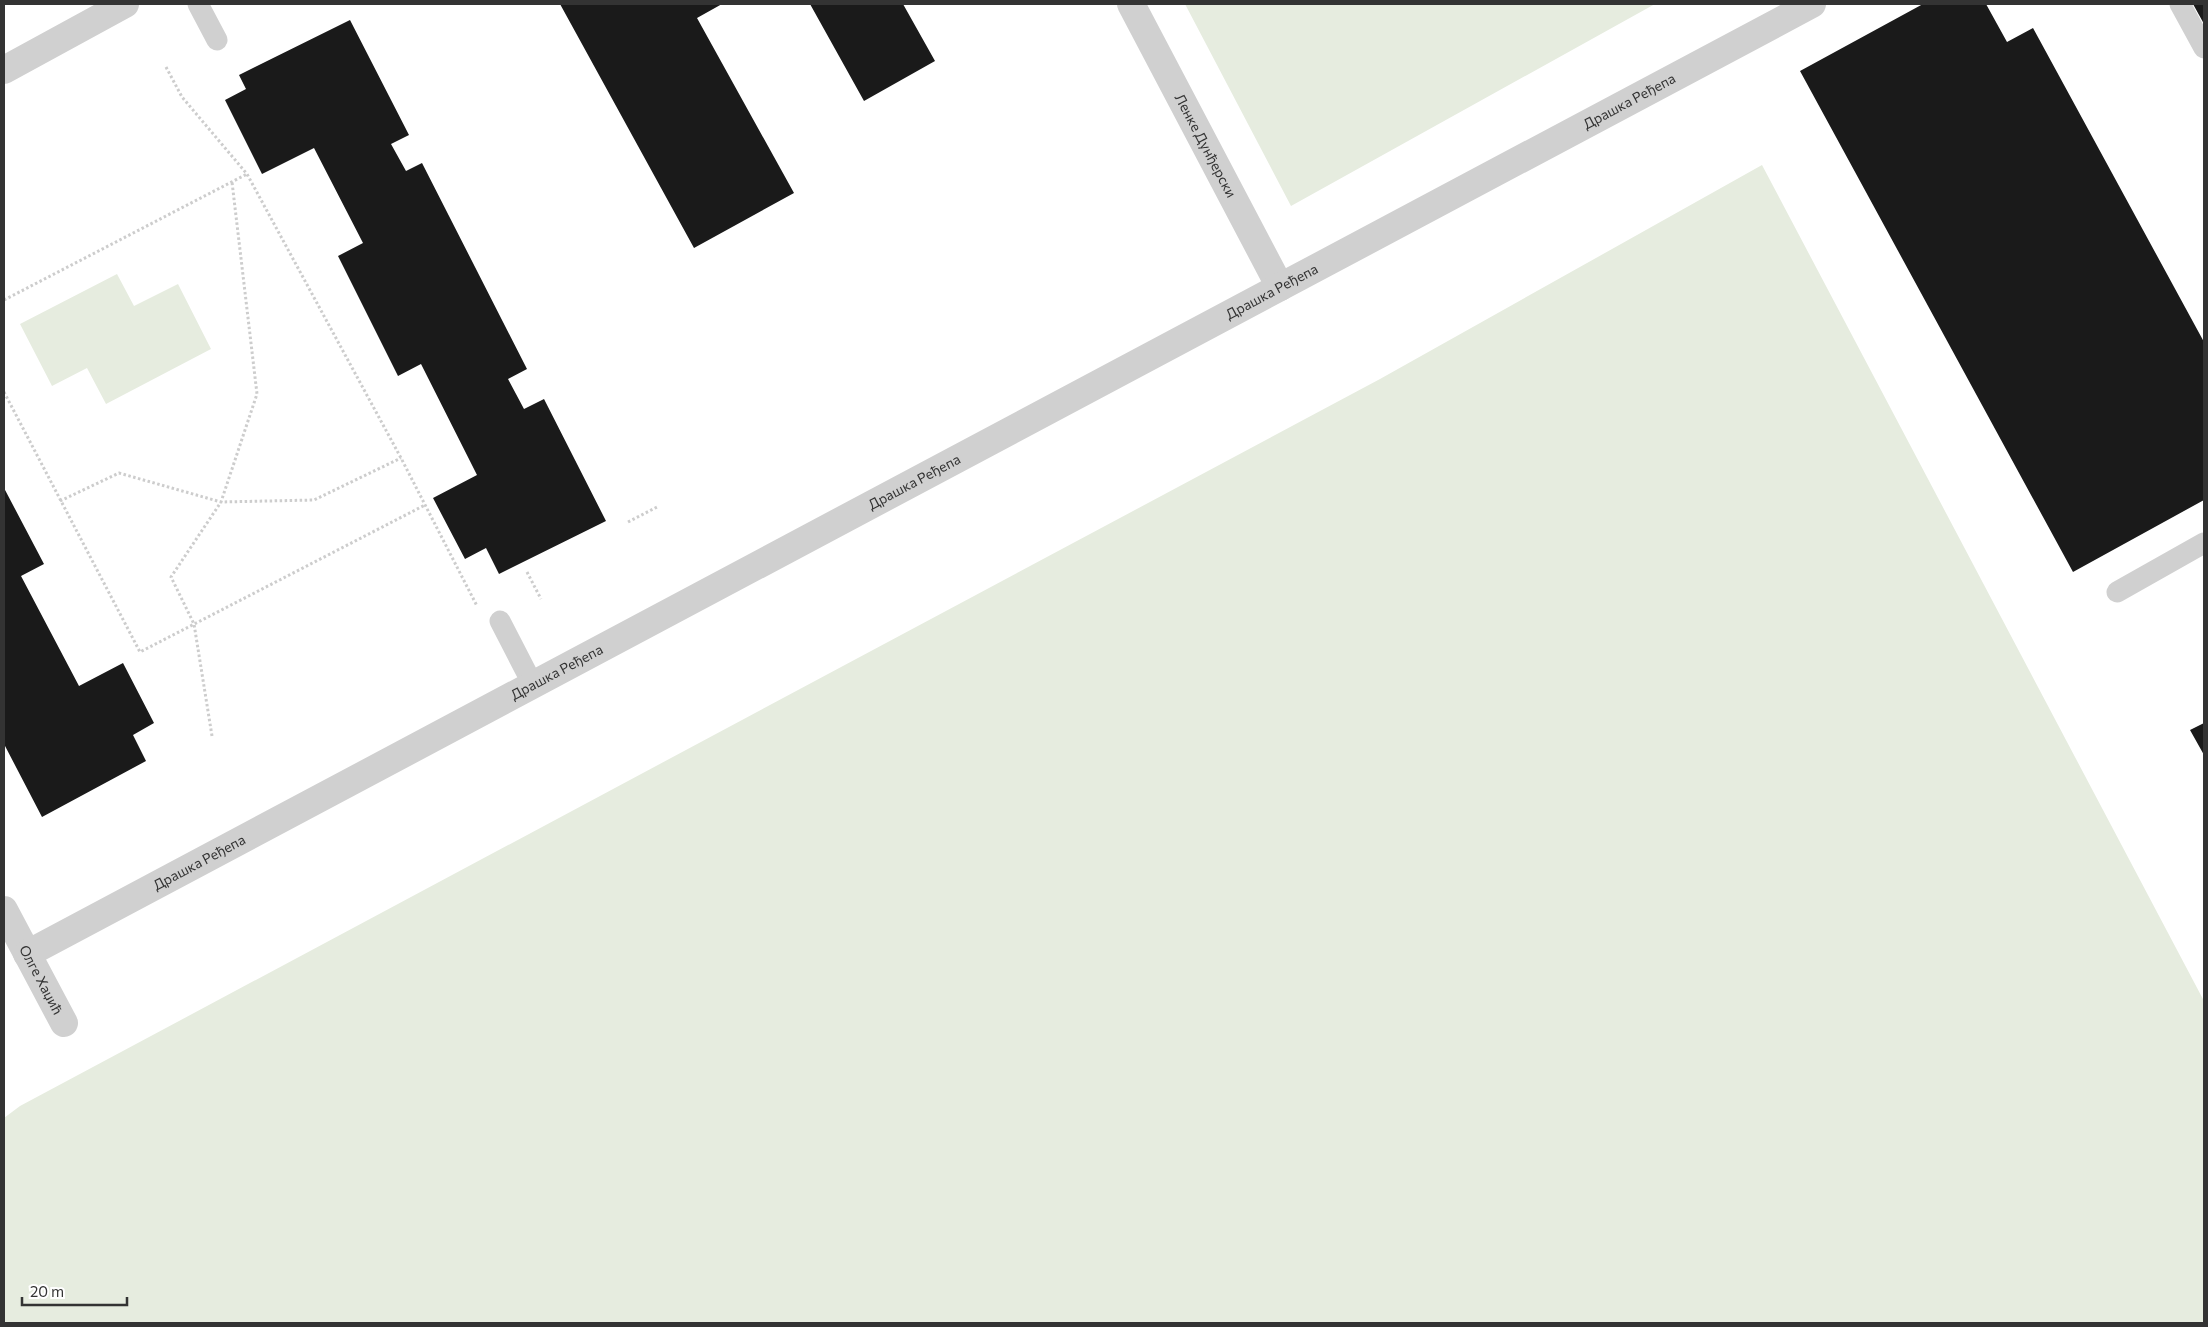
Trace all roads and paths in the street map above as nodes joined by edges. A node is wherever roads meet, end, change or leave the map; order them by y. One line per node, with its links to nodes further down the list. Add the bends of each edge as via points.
1 (125, 4): 9 (street)
2 (198, 4): 6 (lane)
3 (1132, 4): 12 (street, Ленке Дунђерски)
4 (2180, 4): 7 (lane)
5 (1807, 7): 12 (street, Драшка Ређепа)
6 (217, 40)
7 (2204, 48)
8 (166, 67): 10 (path, via 182,97)
9 (4, 70)
10 (247, 174): 11 (path); 15 (path)
11 (232, 182): 13 (path); 17 (path, via 257,394)
12 (1280, 288): 27 (street, Драшка Ређепа)
13 (4, 300)
14 (4, 392): 16 (path)
15 (401, 458): 17 (path, via 314,500); 18 (path)
16 (60, 501): 17 (path, via 119,473); 26 (path, via 140,652)
17 (221, 502): 26 (path, via 171,577)
18 (425, 505): 25 (path); 26 (path)
19 (658, 506): 20 (path)
20 (628, 522)
21 (2204, 543): 23 (lane)
22 (528, 572): 24 (path)
23 (2117, 592)
24 (541, 598)
25 (490, 617): 27 (lane)
26 (194, 624): 28 (path)
27 (533, 685): 30 (street, Драшка Ређепа)
28 (212, 736)
29 (4, 910): 30 (street, Олге Хаџић)
30 (27, 954): 31 (street, Олге Хаџић)
31 (64, 1023)

